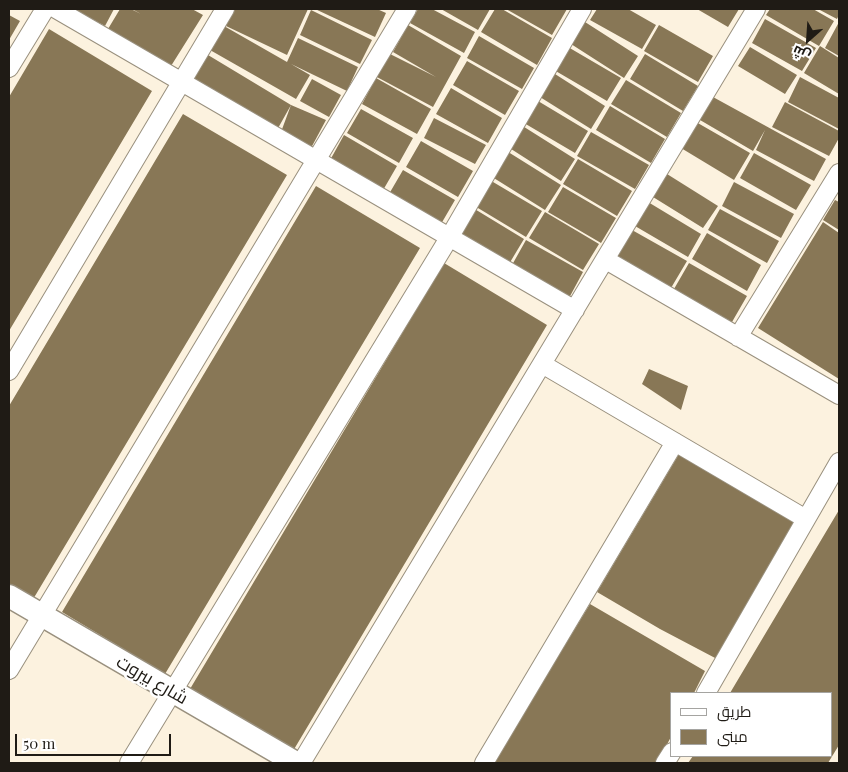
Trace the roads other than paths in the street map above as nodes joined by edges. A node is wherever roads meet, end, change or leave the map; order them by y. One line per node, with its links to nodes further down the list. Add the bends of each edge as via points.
1 (45, 9): 7 (street)
2 (56, 9): 8 (street)
3 (225, 9): 8 (street)
4 (407, 9): 9 (street)
5 (582, 9): 11 (street)
6 (756, 9): 12 (street)
7 (9, 68)
8 (183, 81): 9 (street); 16 (street)
9 (318, 161): 11 (street); 22 (street)
10 (839, 173): 14 (street)
11 (449, 238): 13 (street); 24 (street)
12 (606, 260): 13 (street); 14 (street)
13 (575, 310): 15 (street)
14 (738, 337): 17 (street)
15 (542, 364): 18 (street); 28 (street)
16 (9, 371)
17 (839, 395)
18 (675, 442): 20 (street); 29 (street)
19 (839, 462): 20 (street)
20 (806, 519): 25 (street)
21 (9, 596): 22 (street, شارع بيروت)
22 (41, 615): 23 (street); 24 (street, شارع بيروت)
23 (9, 670)
24 (171, 691): 26 (street); 27 (street, شارع بيروت)
25 (707, 692)
26 (129, 763)
27 (296, 763)
28 (301, 763)
29 (484, 763)

